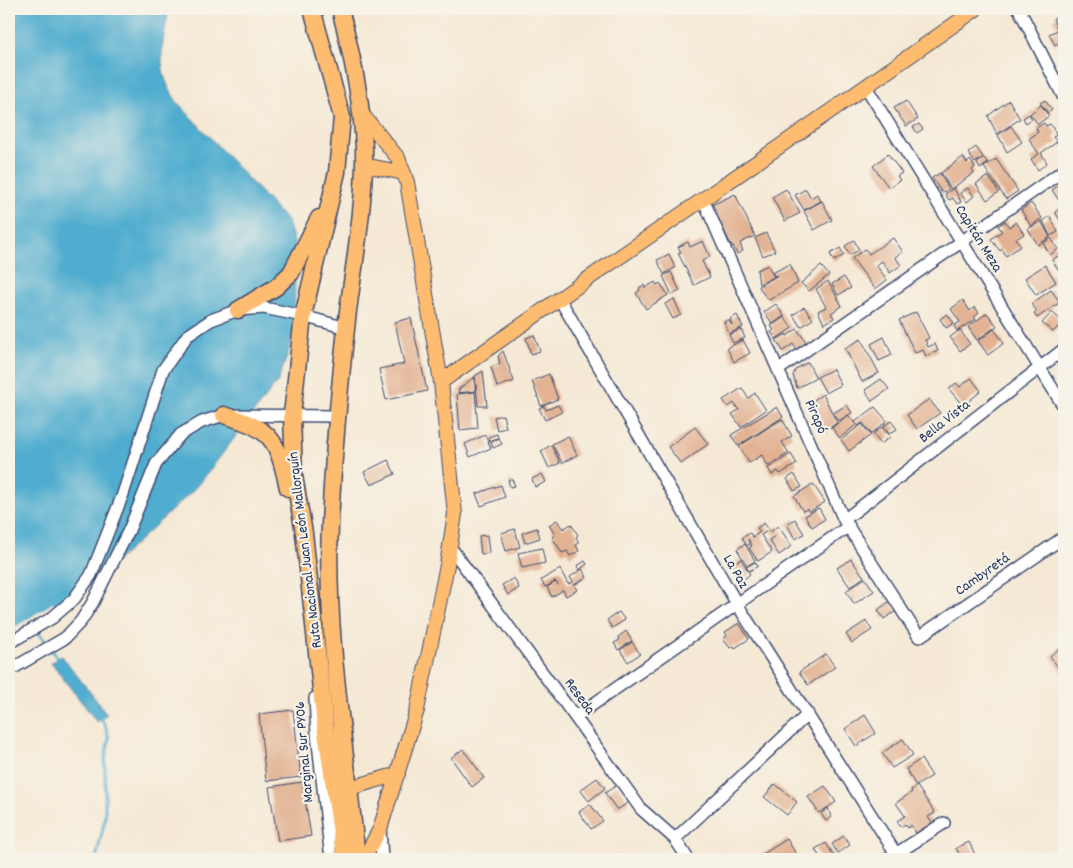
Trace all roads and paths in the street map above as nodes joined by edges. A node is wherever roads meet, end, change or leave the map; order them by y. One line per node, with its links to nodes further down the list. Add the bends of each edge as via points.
1 (312, 9): 8 (highway, Ruta Nacional Juan León Mallorquín)
2 (340, 9): 7 (highway, Ruta Nacional Juan León Mallorquín)
3 (976, 9): 5 (main road)
4 (1019, 9): 6 (street)
5 (866, 87): 13 (main road); 14 (street, Capitán Meza)
6 (1064, 98)
7 (361, 113): 9 (highway, Ruta Nacional Juan León Mallorquín); 11 (main road, via 398,158)
8 (342, 117): 9 (highway, via 352,156); 12 (highway, Ruta Nacional Juan León Mallorquín)
9 (364, 165): 11 (main road); 18 (highway, Ruta Nacional Juan León Mallorquín)
10 (1064, 170): 14 (street)
11 (404, 173): 22 (main road)
12 (334, 189): 16 (highway, via 290,273 276,287); 17 (highway, Ruta Nacional Juan León Mallorquín)
13 (703, 199): 15 (main road); 21 (street, Pirapó)
14 (962, 242): 20 (street, Capitán Meza); 21 (street)
15 (559, 298): 22 (main road); 31 (street, La Paz)
16 (238, 310): 17 (street, via 264,308); 34 (street, via 211,320 187,336 163,370 123,494 90,575 74,599 52,618)
17 (303, 316): 18 (street); 24 (highway, Ruta Nacional Juan León Mallorquín)
18 (346, 328): 26 (highway, Ruta Nacional Juan León Mallorquín)
19 (1064, 349): 20 (street, Bella Vista)
20 (1040, 367): 23 (street, Capitán Meza); 27 (street, Bella Vista)
21 (778, 370): 27 (street, Pirapó)
22 (440, 382): 29 (main road, via 456,514)
23 (1064, 407)
24 (292, 415): 25 (street); 26 (street); 30 (highway, Ruta Nacional Juan León Mallorquín, via 294,476)
25 (224, 416): 30 (highway, via 259,428 280,454 294,521); 35 (street, via 202,422 181,434 156,464 129,530 81,622 65,638)
26 (337, 416): 39 (highway, Ruta Nacional Juan León Mallorquín, via 329,581)
27 (846, 523): 31 (street, Bella Vista); 32 (street, Pirapó)
28 (1064, 537): 32 (street, Cambyretá)
29 (451, 548): 37 (street, Reseda); 38 (main road, via 417,710)
30 (308, 564): 33 (highway, Ruta Nacional Juan León Mallorquín)
31 (737, 604): 36 (street, La Paz); 37 (street, Bella Vista)
32 (919, 637)
33 (316, 641): 39 (highway, Ruta Nacional Juan León Mallorquín, via 325,726); 44 (street, Marginal Sur PY06, via 315,708)
34 (9, 643)
35 (12, 667)
36 (808, 714): 42 (street); 43 (street, La Paz)
37 (576, 717): 42 (street, Reseda, via 641,809)
38 (398, 774): 39 (main road); 41 (main road)
39 (343, 792): 45 (highway, Ruta Nacional Juan León Mallorquín); 46 (highway, Ruta Nacional Juan León Mallorquín)
40 (944, 823): 43 (street)
41 (380, 829): 47 (main road); 48 (street)
42 (674, 839): 49 (street, Reseda)
43 (892, 856)
44 (331, 859)
45 (345, 859)
46 (357, 859)
47 (364, 859)
48 (382, 859)
49 (688, 859)

